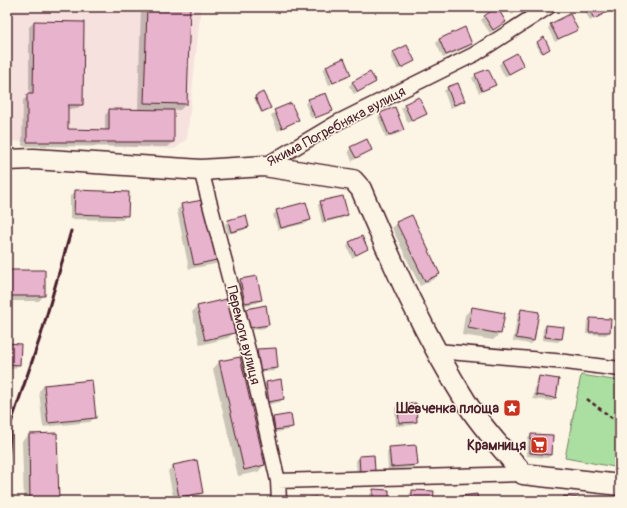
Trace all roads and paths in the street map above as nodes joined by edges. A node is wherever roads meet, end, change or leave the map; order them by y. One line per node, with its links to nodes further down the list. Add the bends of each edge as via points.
1 (548, 7): 3 (street, Якима Погребняка вулиця, via 475,54 338,122)
2 (7, 160): 4 (street, Якима Погребняка вулиця, via 34,159)
3 (264, 166): 4 (street, Якима Погребняка вулиця); 5 (street, via 353,180 361,189 396,271)
4 (201, 170): 10 (street, Перемоги вулиця, via 248,350)
5 (437, 351): 6 (street); 9 (street, via 468,406)
6 (620, 369)
7 (588, 399): 8 (path)
8 (620, 424)
9 (523, 474): 10 (street); 11 (street)
10 (278, 481): 12 (street, Перемоги вулиця)
11 (620, 485)
12 (279, 501)

